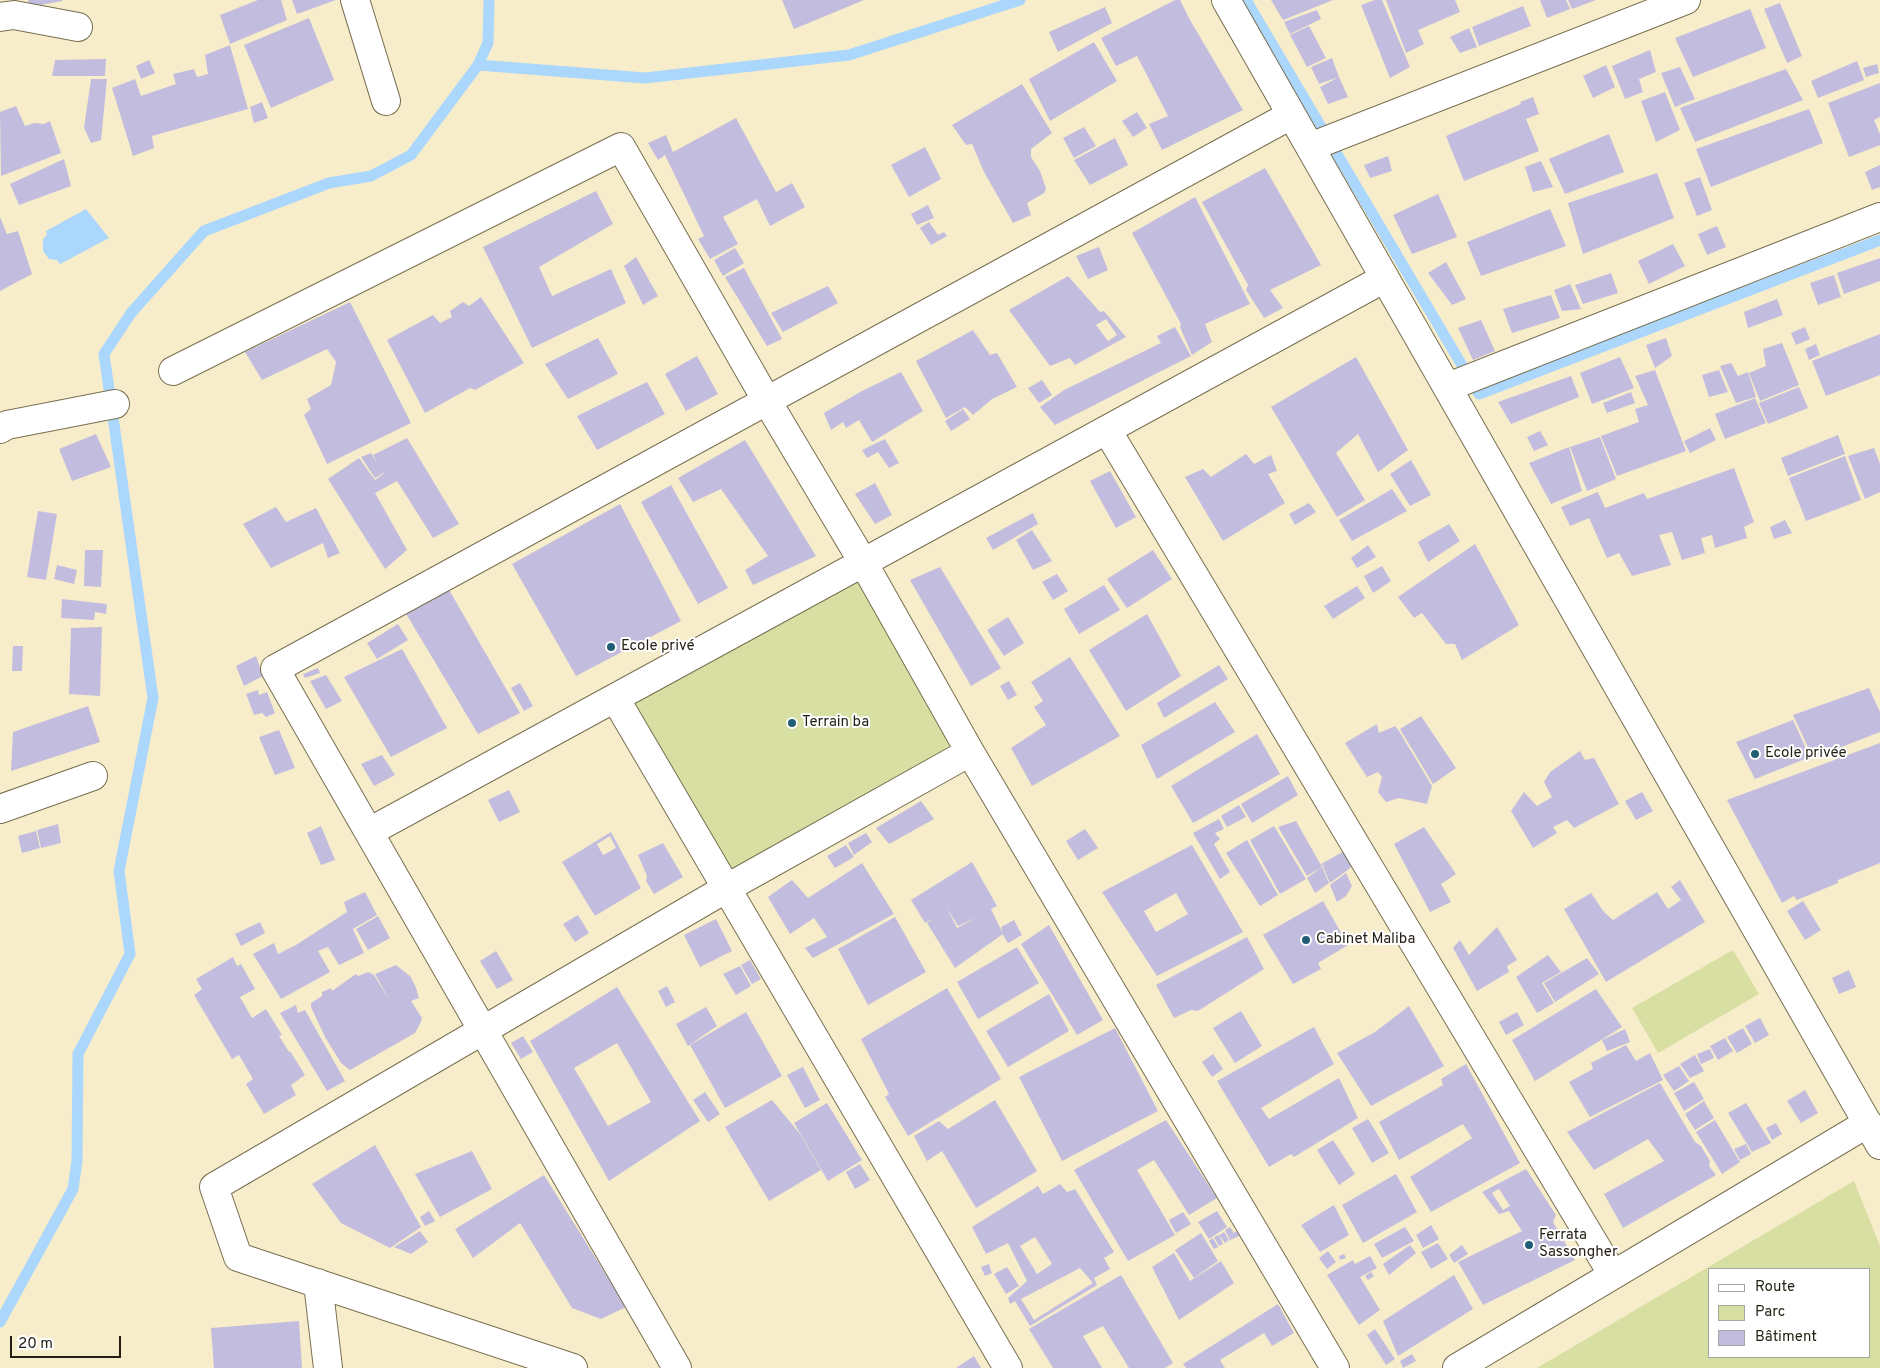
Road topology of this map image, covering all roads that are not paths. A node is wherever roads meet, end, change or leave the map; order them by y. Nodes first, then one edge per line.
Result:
1 (354, 0) edge
2 (1226, 0) edge
3 (1686, 0) edge
4 (0, 17) edge
5 (78, 27) dead end
6 (386, 101) dead end
7 (1292, 115) junction
8 (1310, 147) junction
9 (1880, 217) edge
10 (1385, 278) junction
11 (173, 372) dead end
12 (1448, 387) junction
13 (767, 401) junction
14 (115, 404) dead end
15 (0, 429) edge
16 (1106, 430) junction
17 (863, 562) junction
18 (615, 698) junction
19 (970, 752) junction
20 (93, 776) dead end
21 (0, 809) edge
22 (369, 832) junction
23 (727, 888) junction
24 (483, 1031) junction
25 (1874, 1134) edge
26 (1614, 1275) junction
27 (318, 1283) junction
28 (328, 1368) edge
29 (573, 1368) edge
30 (677, 1368) edge
31 (1008, 1368) edge
32 (1335, 1368) edge
33 (1457, 1368) edge

1 - 6 street
2 - 7 street
3 - 8 street
4 - 5 street
7 - 8 street
7 - 13 street
8 - 10 street
9 - 12 street
10 - 12 street
10 - 16 street
11 - 13 street
12 - 25 street
13 - 17 street
13 - 22 street
14 - 15 street
16 - 17 street
16 - 26 street
17 - 18 street
17 - 19 street
18 - 22 street
18 - 23 street
19 - 23 street
19 - 32 street
20 - 21 street
22 - 24 street
23 - 24 street
23 - 31 street
24 - 27 street
24 - 30 street
25 - 26 street
26 - 33 street
27 - 28 street
27 - 29 street

